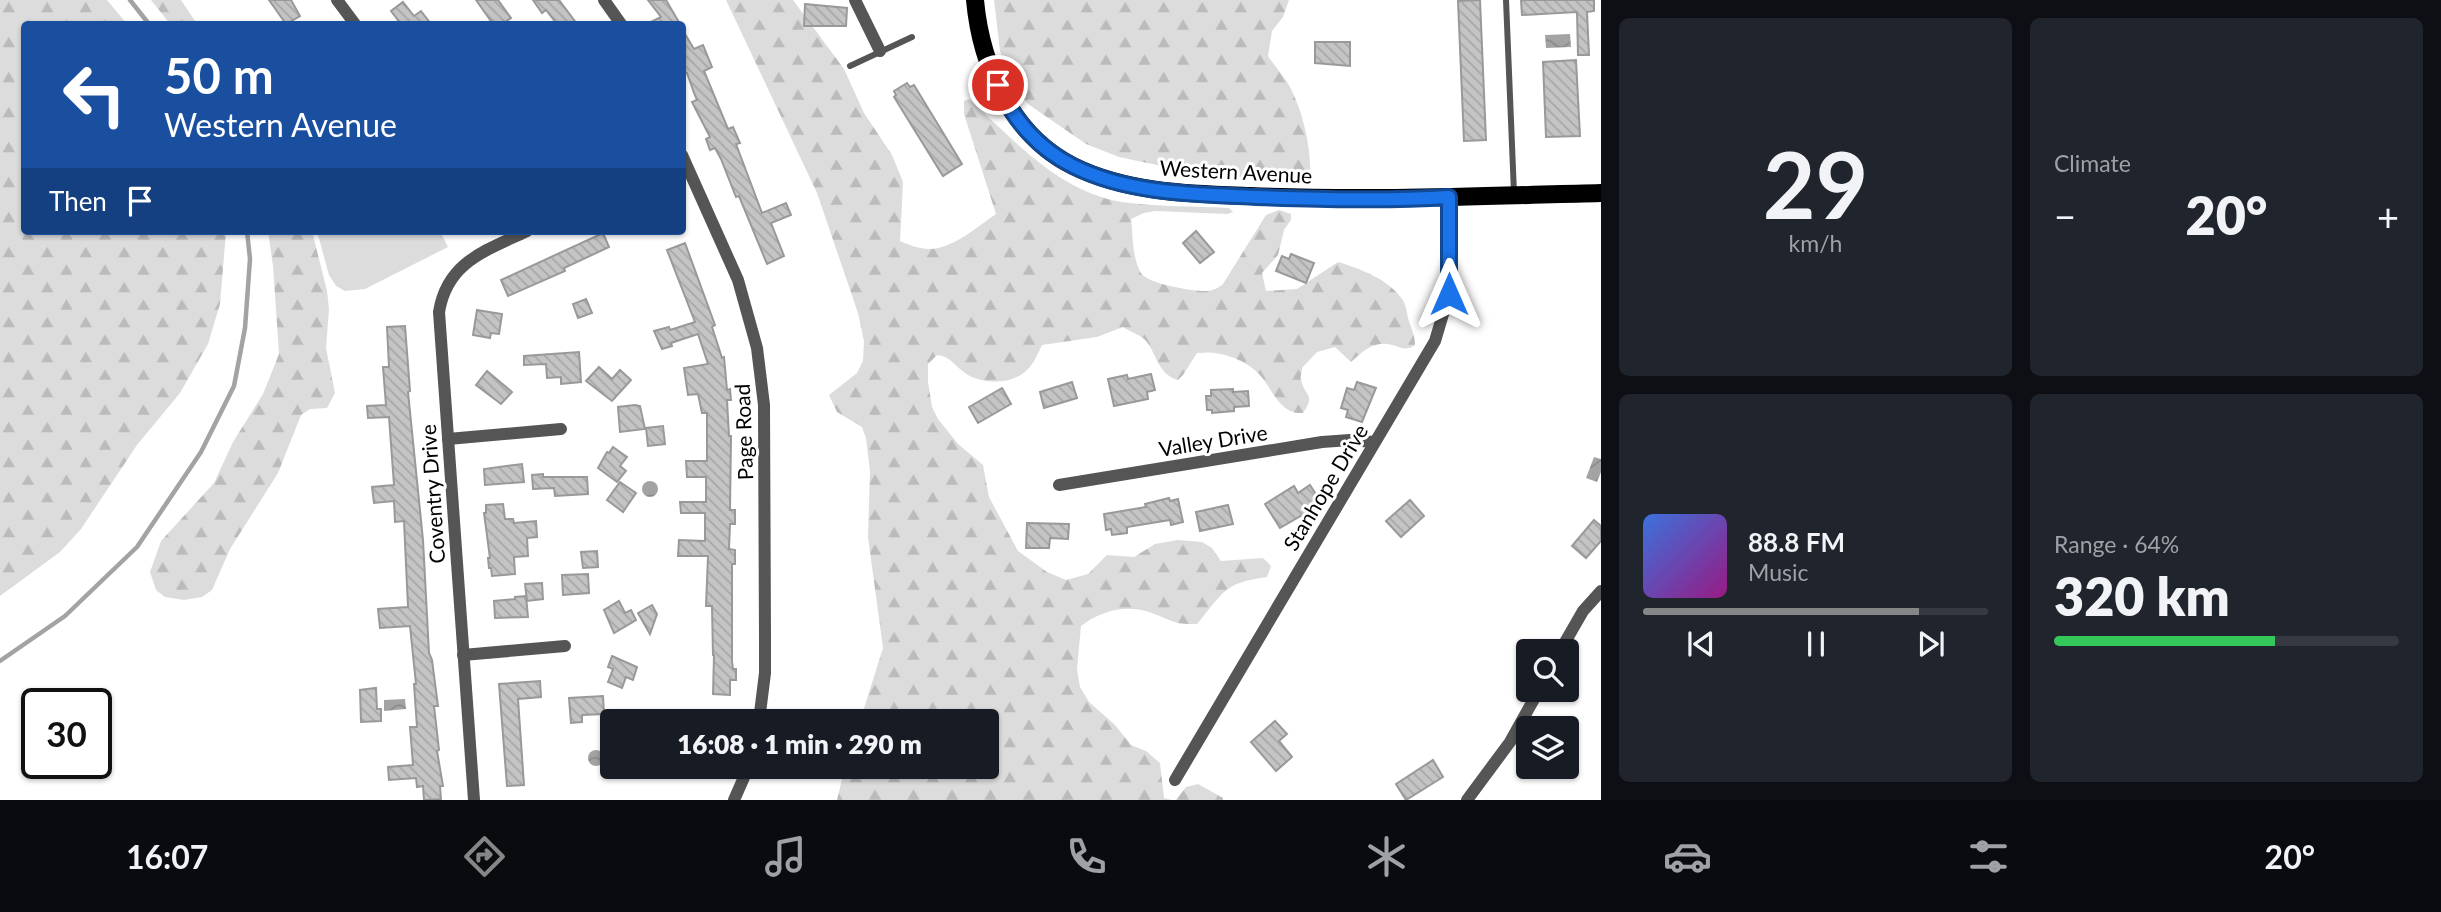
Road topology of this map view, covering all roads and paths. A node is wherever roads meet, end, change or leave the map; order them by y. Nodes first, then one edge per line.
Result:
1 (337, 0) edge
2 (604, 0) edge
3 (855, 0) edge
4 (975, 0) edge
5 (1506, 0) edge
6 (353, 21) edge
7 (619, 21) edge
8 (912, 37) dead end
9 (880, 51) junction
10 (850, 66) dead end
11 (686, 165) edge
12 (1601, 193) edge
13 (1514, 195) junction
14 (1449, 197) junction
15 (519, 235) edge
16 (561, 429) dead end
17 (448, 439) junction
18 (1374, 442) junction
19 (1059, 485) dead end
20 (1601, 591) edge
21 (1567, 639) edge
22 (565, 646) dead end
23 (463, 656) junction
24 (1532, 702) edge
25 (760, 709) edge
26 (743, 779) edge
27 (1175, 780) dead end
28 (474, 800) edge
29 (734, 800) edge
30 (1467, 800) edge

1 - 6 street
2 - 7 street
3 - 9 street
4 - 14 main road, Western Avenue
5 - 13 lane
8 - 9 lane
9 - 10 lane
11 - 25 street, Page Road
12 - 13 main road, Western Avenue
13 - 14 main road, Western Avenue
14 - 18 street, Stanhope Drive
15 - 17 street, Coventry Drive
16 - 17 street
17 - 23 street, Coventry Drive
18 - 19 street, Valley Drive
18 - 27 street, Stanhope Drive
20 - 21 street
22 - 23 street
23 - 28 street, Coventry Drive
24 - 30 street
26 - 29 street

